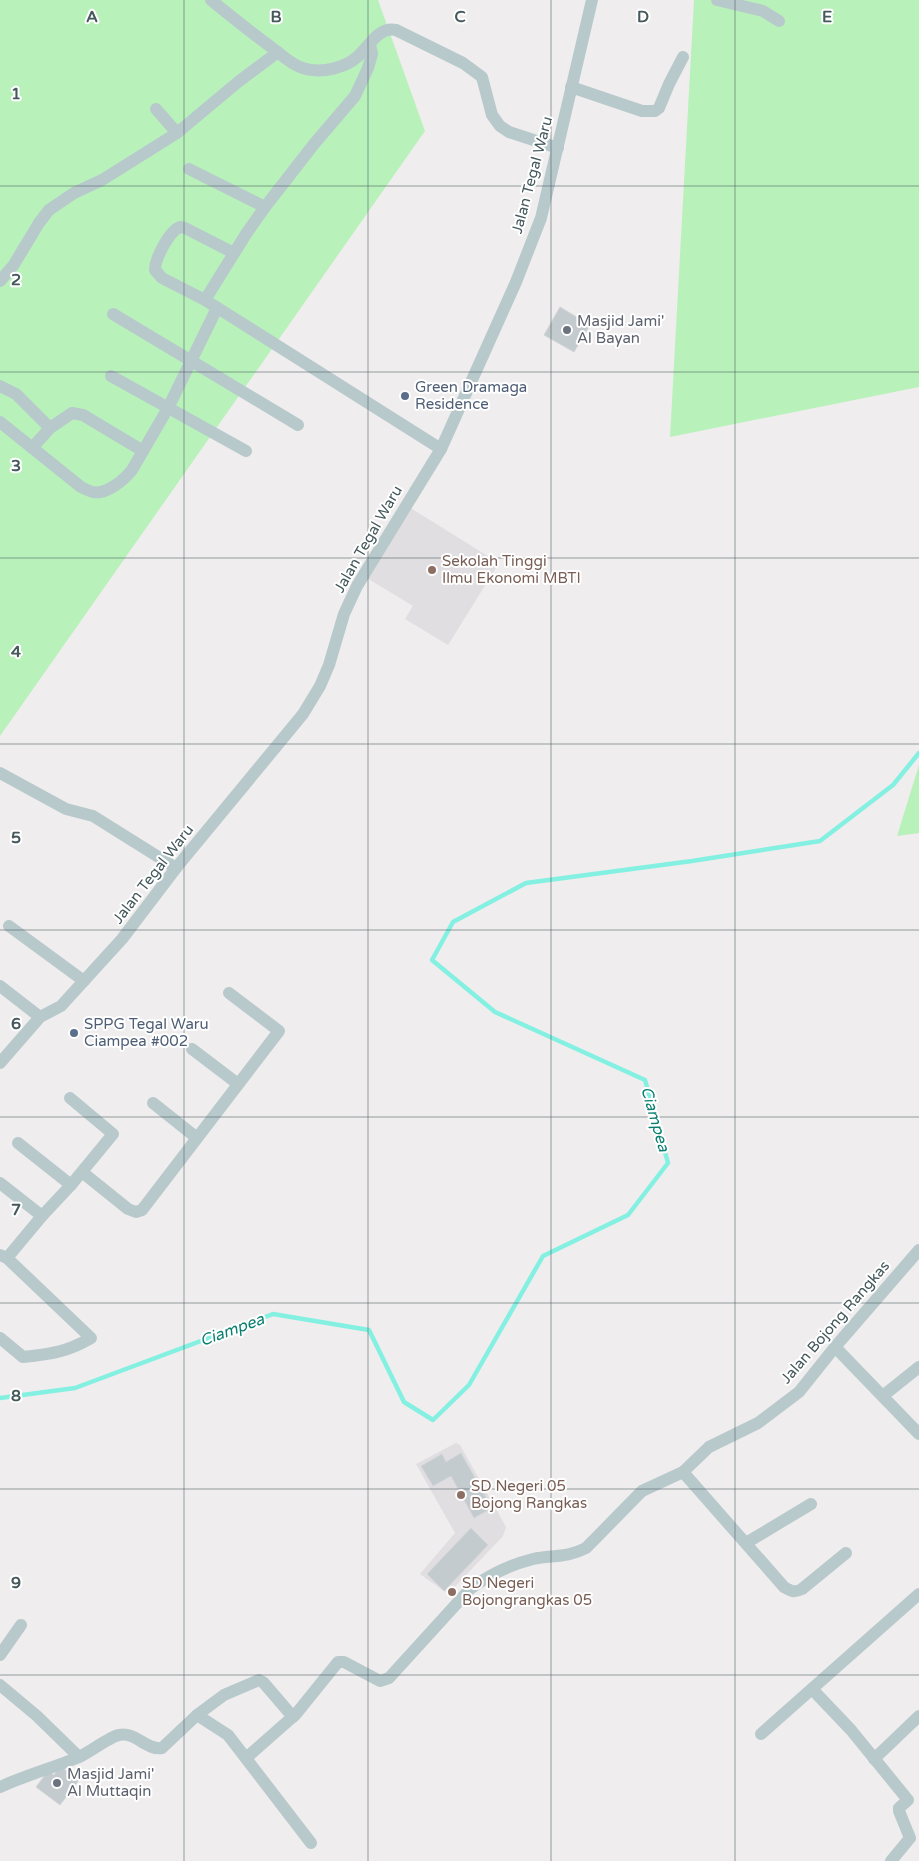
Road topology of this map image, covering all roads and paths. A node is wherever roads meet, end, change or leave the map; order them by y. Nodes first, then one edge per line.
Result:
1 (211, 0) edge
2 (592, 0) edge
3 (717, 0) edge
4 (779, 22) dead end
5 (370, 44) junction
6 (278, 52) junction
7 (683, 57) dead end
8 (572, 87) junction
9 (156, 109) dead end
10 (177, 133) junction
11 (558, 148) junction
12 (189, 168) dead end
13 (265, 207) junction
14 (234, 253) junction
15 (0, 281) edge
16 (205, 300) junction
17 (217, 308) junction
18 (113, 314) dead end
19 (191, 359) junction
20 (111, 376) dead end
21 (0, 386) edge
22 (168, 408) junction
23 (0, 422) edge
24 (298, 425) dead end
25 (50, 428) junction
26 (32, 448) junction
27 (441, 449) junction
28 (143, 451) junction
29 (246, 451) dead end
30 (0, 773) edge
31 (176, 868) junction
32 (10, 926) dead end
33 (84, 981) junction
34 (0, 986) edge
35 (229, 994) dead end
36 (40, 1017) junction
37 (192, 1049) dead end
38 (0, 1063) edge
39 (238, 1084) junction
40 (70, 1098) dead end
41 (154, 1103) dead end
42 (197, 1138) junction
43 (18, 1143) dead end
44 (82, 1172) junction
45 (0, 1183) edge
46 (71, 1186) junction
47 (42, 1216) junction
48 (919, 1250) edge
49 (3, 1257) edge
50 (0, 1338) edge
51 (836, 1346) junction
52 (919, 1367) edge
53 (884, 1395) junction
54 (919, 1434) edge
55 (682, 1472) junction
56 (811, 1504) dead end
57 (746, 1543) junction
58 (846, 1553) dead end
59 (919, 1594) edge
60 (21, 1625) dead end
61 (0, 1655) edge
62 (0, 1685) edge
63 (812, 1689) junction
64 (197, 1715) junction
65 (919, 1716) edge
66 (293, 1717) junction
67 (761, 1734) dead end
68 (79, 1757) junction
69 (246, 1758) junction
70 (874, 1759) junction
71 (0, 1787) edge
72 (311, 1843) dead end
73 (891, 1861) edge

1 - 6 street
2 - 8 street, Jalan Tegal Waru
3 - 4 street
5 - 6 street
5 - 11 street
5 - 13 street
6 - 10 street
7 - 8 street
8 - 11 street, Jalan Tegal Waru
9 - 10 street
10 - 15 street
11 - 27 street, Jalan Tegal Waru
12 - 13 street
13 - 14 street
14 - 16 street
14 - 16 street
16 - 17 street
17 - 19 street
17 - 27 street
18 - 19 street
19 - 22 street
19 - 24 street
20 - 22 street
21 - 25 street
22 - 28 street
22 - 29 street
23 - 26 street
25 - 26 street
25 - 28 street
26 - 28 street
27 - 31 street, Jalan Tegal Waru
30 - 31 street
31 - 33 street, Jalan Tegal Waru
32 - 33 street
33 - 36 street, Jalan Tegal Waru
34 - 36 street
35 - 39 street
36 - 38 street, Jalan Tegal Waru
37 - 39 street
39 - 42 street
40 - 44 street
41 - 42 street
42 - 44 street
43 - 46 street
44 - 46 street
45 - 47 street
46 - 47 street
47 - 49 street
48 - 51 street, Jalan Bojong Rangkas
49 - 50 street
51 - 53 street
51 - 55 street, Jalan Bojong Rangkas
52 - 53 street
53 - 54 street
55 - 57 street
55 - 66 street, Jalan Bojong Rangkas
56 - 57 street
57 - 58 street
59 - 63 street
60 - 61 street
62 - 68 street
63 - 67 street
63 - 70 street
64 - 66 street
64 - 68 street
64 - 69 street
65 - 70 street
66 - 69 street, Jalan Bojong Rangkas
68 - 71 street
69 - 72 street
70 - 73 street

